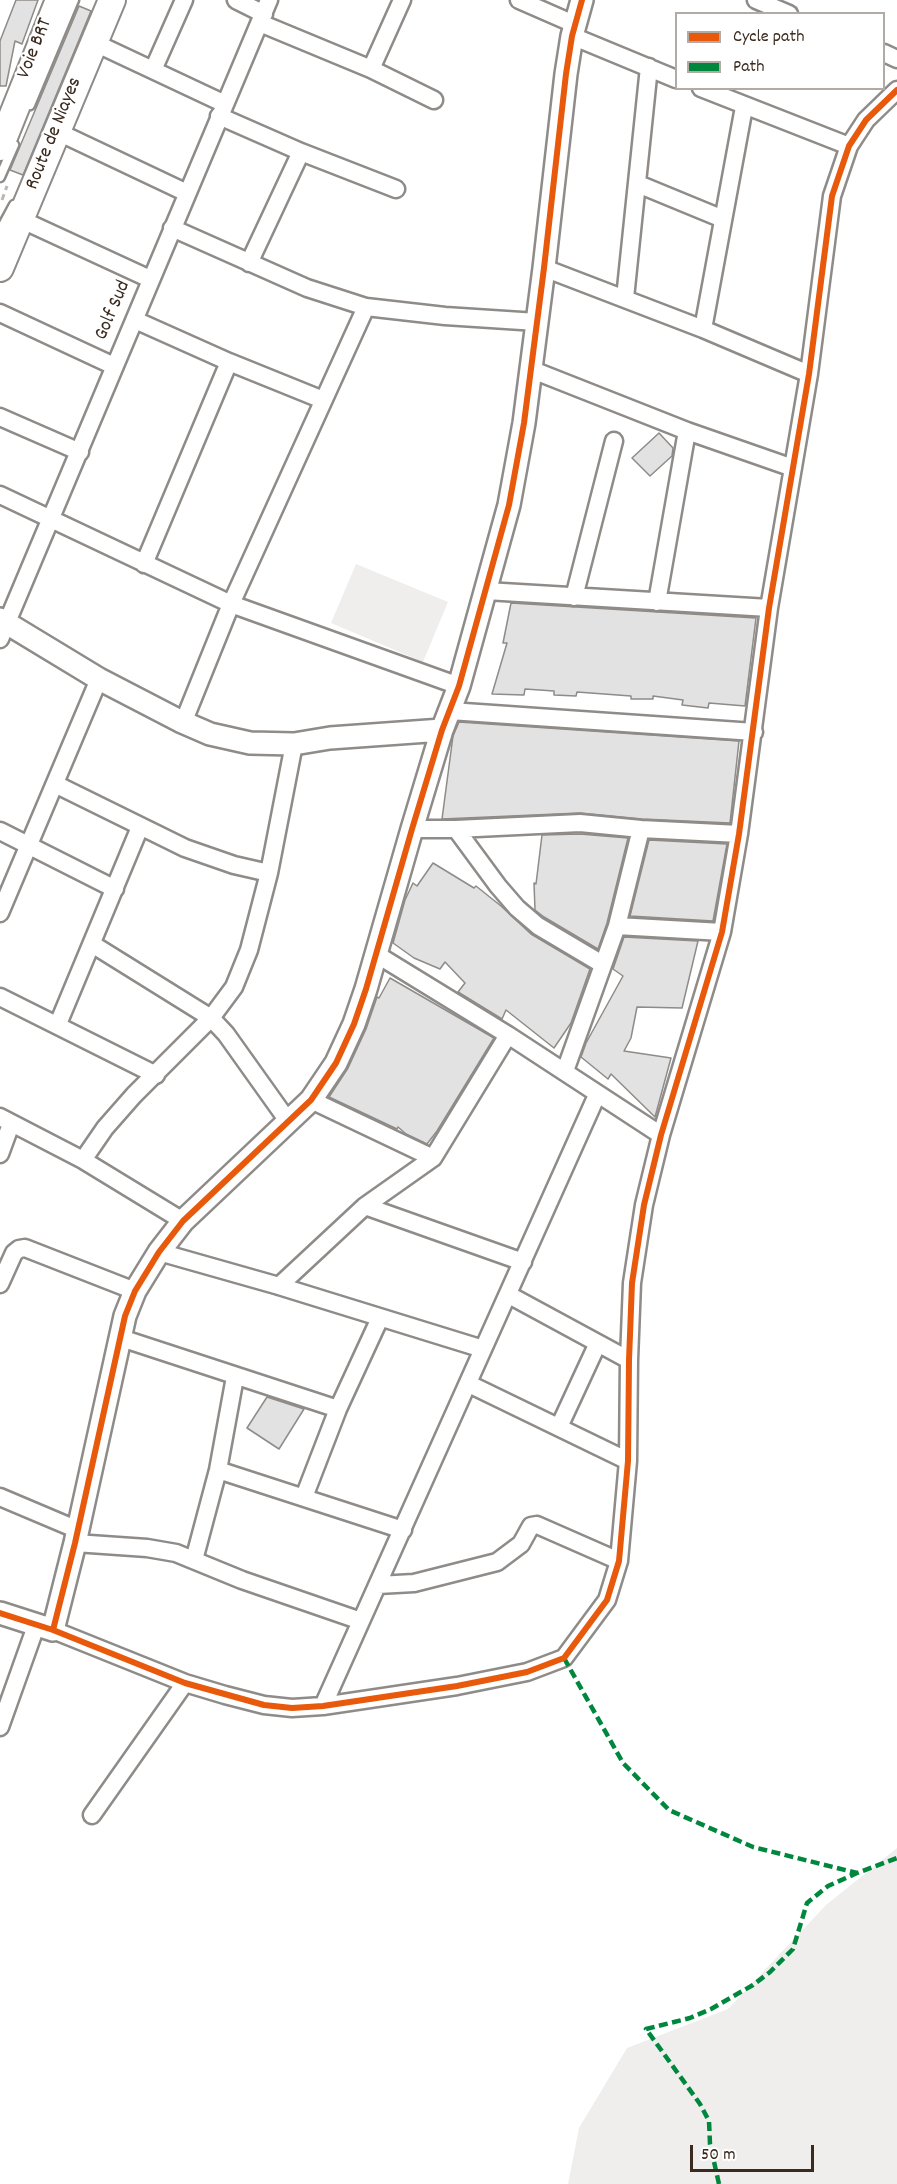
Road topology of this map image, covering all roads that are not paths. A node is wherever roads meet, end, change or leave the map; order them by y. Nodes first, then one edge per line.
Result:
1 (59, 0) edge
2 (74, 0) edge
3 (102, 0) edge
4 (112, 0) edge
5 (183, 0) edge
6 (236, 0) edge
7 (402, 0) edge
8 (519, 0) edge
9 (582, 0) edge
10 (756, 0) edge
11 (774, 3) edge
12 (264, 12) edge
13 (786, 12) edge
14 (573, 30) junction
15 (93, 42) junction
16 (650, 67) junction
17 (371, 69) junction
18 (153, 70) junction
19 (675, 79) edge
20 (705, 90) edge
21 (897, 90) edge
22 (434, 100) dead end
23 (744, 107) junction
24 (222, 110) junction
25 (27, 113) dead end
26 (56, 131) junction
27 (9, 140) edge
28 (849, 146) junction
29 (301, 152) junction
30 (0, 177) edge
31 (638, 183) junction
32 (23, 187) dead end
33 (396, 189) dead end
34 (187, 193) junction
35 (12, 216) edge
36 (723, 219) junction
37 (172, 228) junction
38 (249, 263) junction
39 (0, 268) edge
40 (544, 268) junction
41 (150, 279) junction
42 (625, 298) junction
43 (366, 306) junction
44 (0, 313) edge
45 (135, 320) junction
46 (537, 322) junction
47 (703, 329) junction
48 (229, 362) junction
49 (114, 366) junction
50 (530, 369) junction
51 (809, 374) junction
52 (323, 400) junction
53 (0, 417) edge
54 (687, 431) junction
55 (614, 441) dead end
56 (80, 452) junction
57 (793, 468) junction
58 (0, 495) edge
59 (51, 518) junction
60 (144, 564) junction
61 (486, 591) junction
62 (574, 597) junction
63 (657, 602) junction
64 (231, 604) junction
65 (769, 608) junction
66 (2, 627) edge
67 (99, 679) junction
68 (459, 686) junction
69 (446, 720) junction
70 (183, 723) junction
71 (754, 732) junction
72 (294, 744) junction
73 (55, 784) junction
74 (140, 827) junction
75 (411, 829) junction
76 (456, 829) junction
77 (641, 829) junction
78 (0, 831) edge
79 (739, 834) junction
80 (28, 845) junction
81 (269, 873) junction
82 (115, 889) junction
83 (0, 913) edge
84 (617, 926) junction
85 (722, 932) junction
86 (92, 944) junction
87 (376, 954) junction
88 (602, 964) junction
89 (0, 997) edge
90 (211, 1018) junction
91 (57, 1024) junction
92 (508, 1035) junction
93 (565, 1071) junction
94 (156, 1075) junction
95 (597, 1095) junction
96 (311, 1100) junction
97 (6, 1120) edge
98 (288, 1121) junction
99 (661, 1135) junction
100 (0, 1154) edge
101 (434, 1158) junction
102 (83, 1160) junction
103 (365, 1206) junction
104 (183, 1221) junction
105 (159, 1252) junction
106 (523, 1262) junction
107 (0, 1284) edge
108 (279, 1286) junction
109 (135, 1291) junction
110 (509, 1295) junction
111 (380, 1318) junction
112 (121, 1338) junction
113 (597, 1345) junction
114 (483, 1349) junction
115 (629, 1360) junction
116 (235, 1377) junction
117 (469, 1384) junction
118 (338, 1409) junction
119 (559, 1427) junction
120 (628, 1461) junction
121 (218, 1470) junction
122 (0, 1497) edge
123 (304, 1497) junction
124 (403, 1530) junction
125 (76, 1536) junction
126 (194, 1560) junction
127 (619, 1561) junction
128 (378, 1585) junction
129 (0, 1613) edge
130 (361, 1621) junction
131 (45, 1628) junction
132 (185, 1683) junction
133 (324, 1706) junction
134 (0, 1727) edge
135 (92, 1815) dead end

1 - 27 main road
2 - 25 lane, Voie BRT
3 - 32 lane
4 - 15 main road, Route de Niayes
5 - 18 street
6 - 12 street
7 - 17 street
8 - 14 street
9 - 14 street
10 - 11 street
11 - 13 street
12 - 17 street
12 - 24 street, Golf Sud
14 - 16 street
14 - 40 street
15 - 18 street
15 - 26 main road, Route de Niayes
16 - 19 street
16 - 31 street
17 - 22 street
18 - 24 street
20 - 23 street
21 - 28 street
23 - 28 street
23 - 36 street
24 - 29 street
24 - 34 street, Golf Sud
26 - 34 street
26 - 35 main road, Route de Niayes
27 - 30 lane
28 - 51 street
29 - 33 street
29 - 38 street
31 - 36 street
31 - 42 street
34 - 37 street, Golf Sud
35 - 39 main road, Route de Niayes
35 - 41 street
36 - 47 street
37 - 38 street
37 - 41 street, Golf Sud
38 - 43 street
40 - 42 street
40 - 46 street
41 - 45 street, Golf Sud
42 - 47 street
43 - 46 street
43 - 52 street
44 - 49 street
45 - 48 street
45 - 49 street, Golf Sud
46 - 50 street
47 - 51 street
48 - 52 street
48 - 60 street
49 - 56 street, Golf Sud
50 - 54 street
50 - 61 street
51 - 57 street
52 - 64 street
53 - 56 street
54 - 57 street
54 - 63 street
55 - 62 street
56 - 59 street, Golf Sud
57 - 65 street
58 - 59 street
59 - 60 street
59 - 66 street, Golf Sud
60 - 64 street
61 - 62 street
61 - 68 street
62 - 63 street
63 - 65 street
64 - 68 street
64 - 70 street
65 - 71 street
66 - 67 street
67 - 70 street
67 - 73 street
68 - 69 street
69 - 71 street
69 - 72 street
69 - 75 street
70 - 72 street
71 - 79 street
72 - 81 street
73 - 74 street
73 - 80 street
74 - 81 street
74 - 82 street
75 - 76 street
75 - 87 street
76 - 77 street
76 - 88 street
77 - 79 street
77 - 84 street
78 - 80 street
79 - 85 street
80 - 82 street
80 - 83 street
81 - 90 street
82 - 86 street
84 - 85 street
84 - 88 street
85 - 99 street
86 - 90 street
86 - 91 street
87 - 92 street
87 - 96 street
88 - 93 street
89 - 91 street
90 - 94 street
90 - 98 street
91 - 94 street
92 - 93 street
92 - 101 street
93 - 95 street
94 - 102 street
95 - 99 street
95 - 106 street
96 - 98 street
96 - 101 street
97 - 100 street
97 - 102 street
98 - 104 street
99 - 115 street
101 - 103 street
102 - 104 street
103 - 106 street
103 - 108 street
104 - 105 street
105 - 108 street
105 - 109 street
106 - 110 street
107 - 109 street
108 - 111 street
109 - 112 street
110 - 113 street
110 - 114 street
111 - 114 street
111 - 118 street
112 - 116 street
112 - 125 street
113 - 115 street
113 - 119 street
114 - 117 street
115 - 120 street
116 - 118 street
116 - 121 street
117 - 119 street
117 - 124 street
118 - 123 street
119 - 120 street
120 - 127 street
121 - 123 street
121 - 126 street
122 - 125 street
123 - 124 street
124 - 128 street
125 - 126 street
125 - 131 street
126 - 130 street
127 - 128 street
127 - 133 street
128 - 130 street
129 - 131 street
130 - 133 street
131 - 132 street
131 - 134 street
132 - 133 street
132 - 135 street

